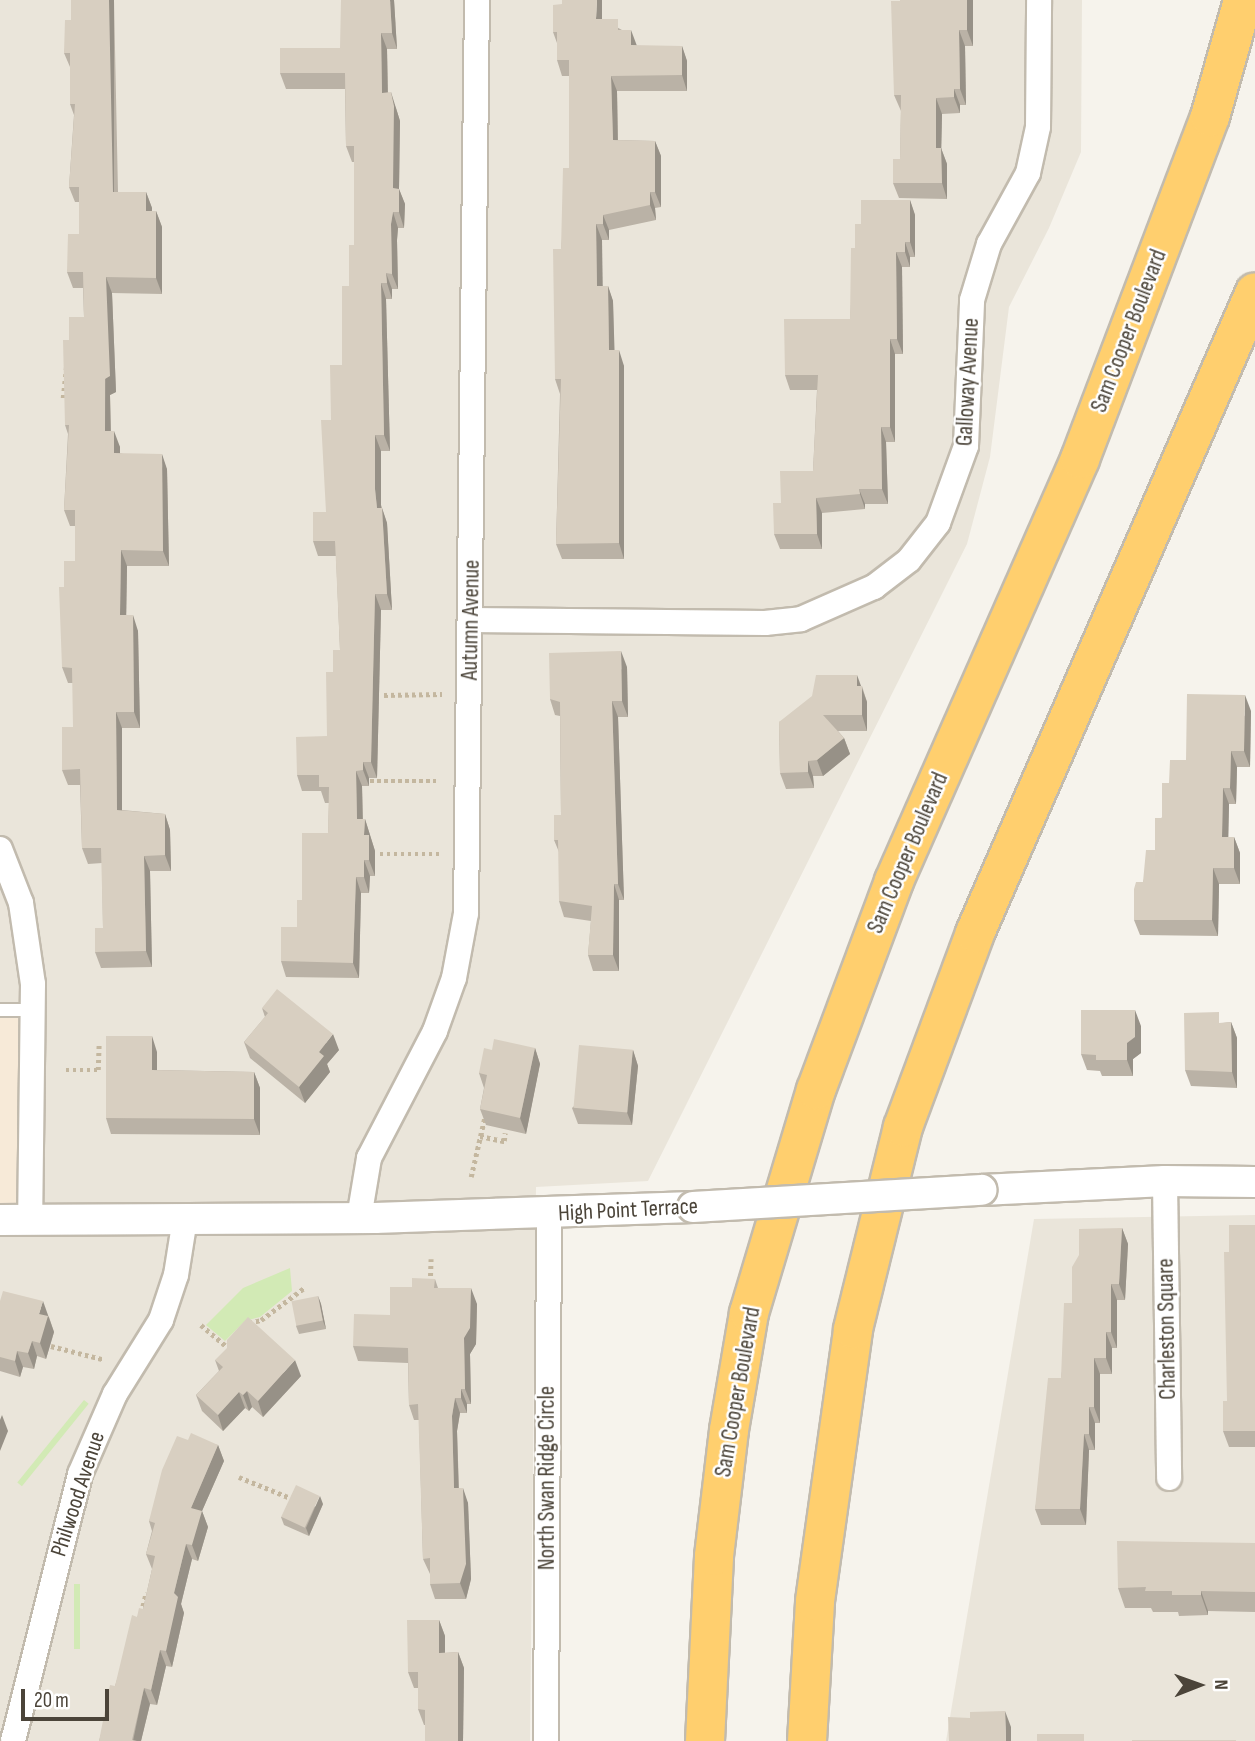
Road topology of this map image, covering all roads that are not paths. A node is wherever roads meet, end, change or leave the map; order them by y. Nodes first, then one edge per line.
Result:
1 (477, 0) edge
2 (1039, 0) edge
3 (1228, 0) edge
4 (1243, 0) edge
5 (1210, 117) junction
6 (1255, 292) edge
7 (471, 620) junction
8 (0, 849) edge
9 (0, 1010) edge
10 (34, 1010) junction
11 (1166, 1181) junction
12 (1255, 1182) edge
13 (550, 1215) junction
14 (359, 1218) junction
15 (185, 1219) junction
16 (0, 1220) edge
17 (30, 1220) junction
18 (1169, 1478) dead end
19 (13, 1741) edge
20 (546, 1741) edge
21 (705, 1741) edge
22 (807, 1741) edge

1 - 7 street, Autumn Avenue
2 - 7 street, Galloway Avenue
3 - 5 highway
4 - 5 highway, Sam Cooper Boulevard
5 - 21 highway, Sam Cooper Boulevard
6 - 22 highway
7 - 14 street, Autumn Avenue
8 - 10 street
9 - 10 lane
10 - 17 street
11 - 12 street, High Point Terrace
11 - 13 street, High Point Terrace, bridge
11 - 18 street, Charleston Square
13 - 14 street, High Point Terrace
13 - 20 street, North Swan Ridge Circle
14 - 15 street, High Point Terrace
15 - 17 street, High Point Terrace
15 - 19 street, Philwood Avenue
16 - 17 street, High Point Terrace

